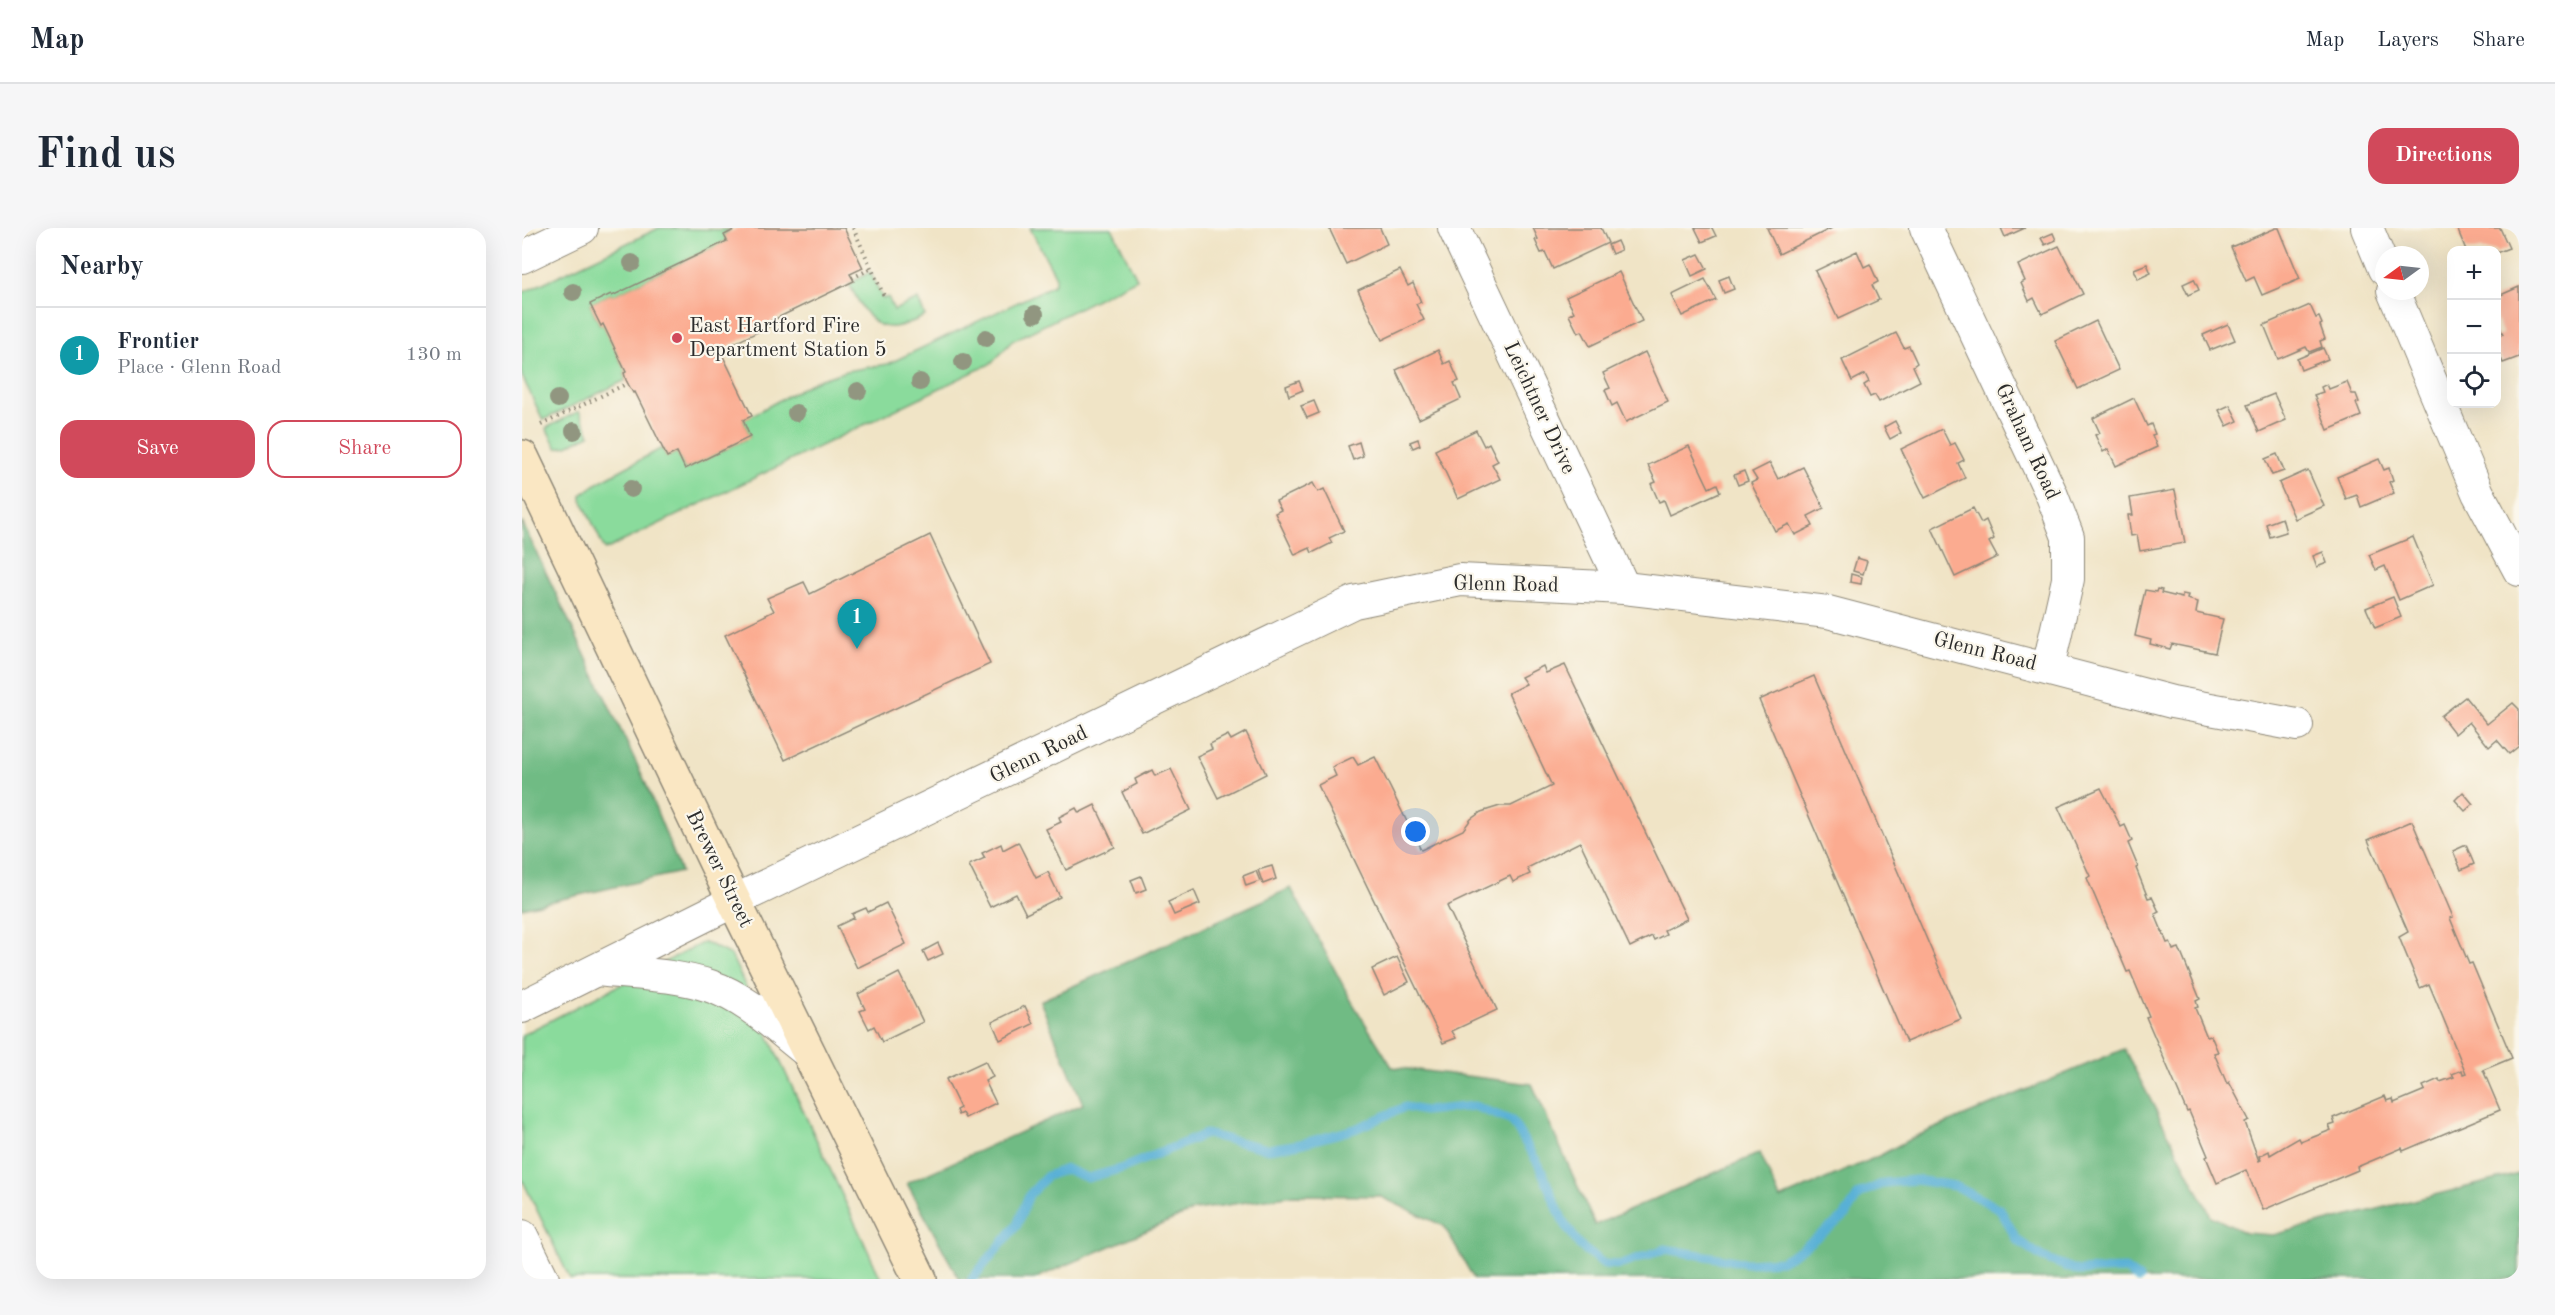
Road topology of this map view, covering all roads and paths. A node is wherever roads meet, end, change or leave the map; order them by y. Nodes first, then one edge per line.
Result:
1 (582, 228) edge
2 (853, 228) edge
3 (1454, 228) edge
4 (1926, 228) edge
5 (2367, 228) edge
6 (2375, 247) edge
7 (522, 257) edge
8 (872, 268) junction
9 (852, 278) dead end
10 (884, 296) dead end
11 (2397, 300) edge
12 (628, 382) dead end
13 (541, 425) dead end
14 (522, 457) edge
15 (2519, 570) edge
16 (1624, 588) junction
17 (2048, 668) junction
18 (2297, 725) dead end
19 (734, 901) junction
20 (597, 970) junction
21 (522, 1007) edge
22 (809, 1053) junction
23 (522, 1236) edge
24 (543, 1279) edge
25 (920, 1279) edge

1 - 7 street
2 - 8 path
3 - 16 street, Leichtner Drive
4 - 17 street, Graham Road
5 - 6 street
8 - 9 path
8 - 10 path
11 - 15 street
12 - 13 path
14 - 19 main road, Brewer Street
16 - 17 street, Glenn Road
16 - 19 street, Glenn Road
17 - 18 street, Glenn Road
19 - 20 street, Glenn Road
19 - 22 main road, Brewer Street
20 - 21 street, Glenn Road
20 - 22 street
22 - 25 main road, Brewer Street
23 - 24 street

